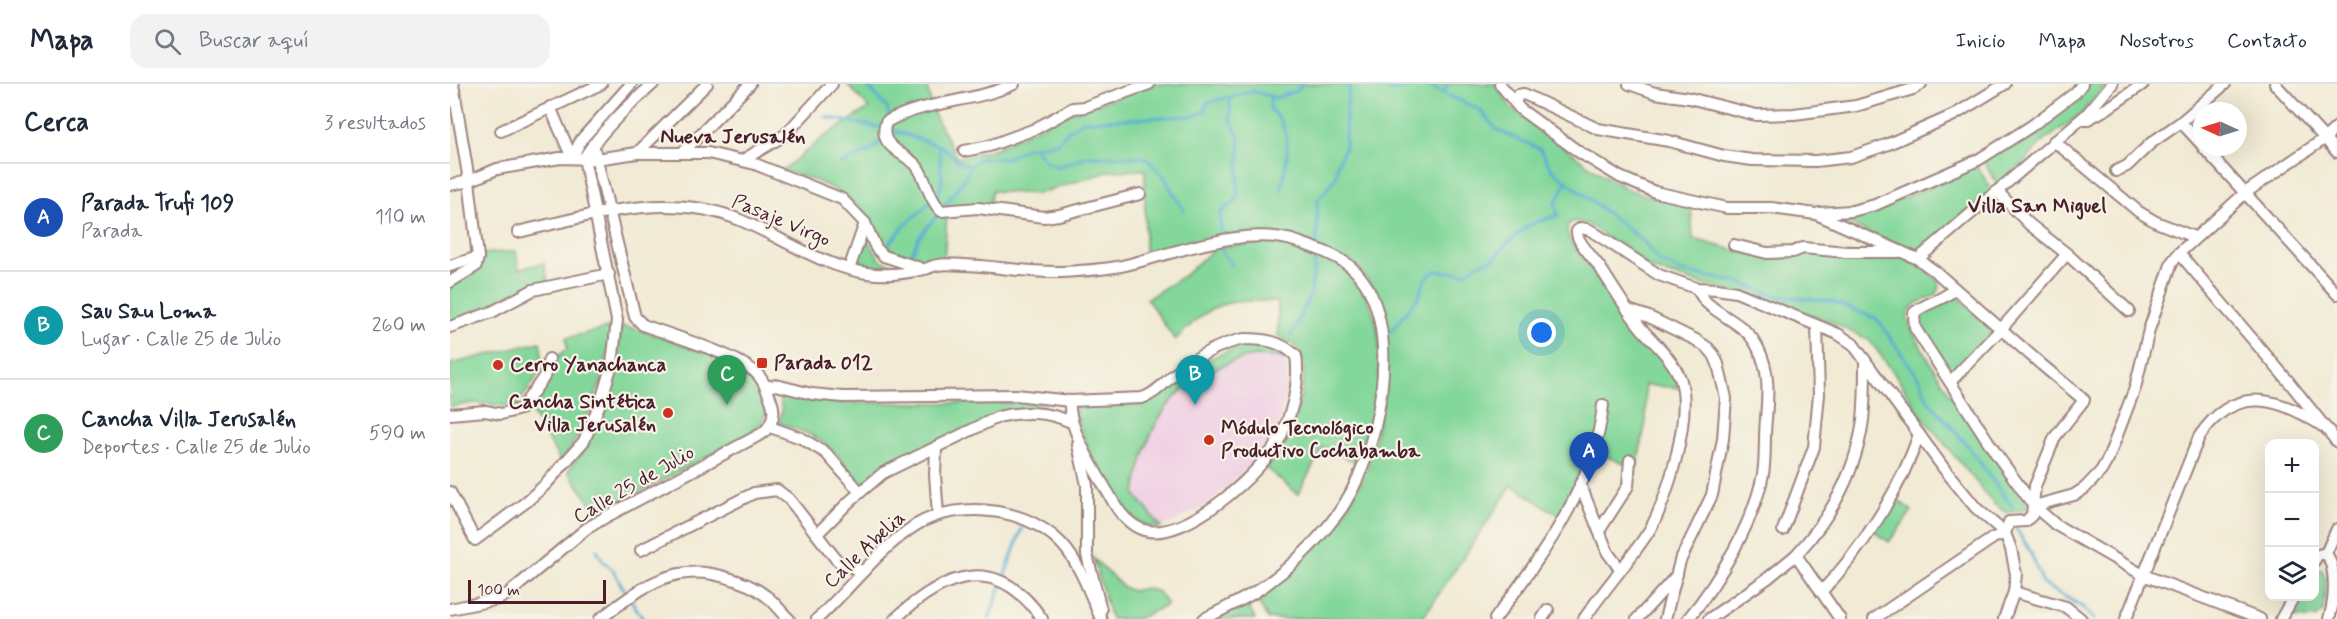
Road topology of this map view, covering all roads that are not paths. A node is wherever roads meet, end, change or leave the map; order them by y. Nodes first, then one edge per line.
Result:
1 (453, 84) edge
2 (601, 84) edge
3 (631, 84) edge
4 (653, 84) edge
5 (707, 84) edge
6 (750, 84) edge
7 (832, 84) edge
8 (1014, 84) edge
9 (1149, 84) edge
10 (1500, 84) edge
11 (1629, 84) edge
12 (1921, 84) edge
13 (2005, 84) edge
14 (2082, 84) edge
15 (2112, 84) edge
16 (2143, 84) edge
17 (2225, 84) edge
18 (2275, 84) edge
19 (1515, 103) junction
20 (550, 107) junction
21 (2181, 122) junction
22 (2337, 127) edge
23 (2067, 130) junction
24 (501, 131) dead end
25 (2193, 135) edge
26 (2324, 139) junction
27 (2054, 141) junction
28 (593, 144) junction
29 (964, 151) dead end
30 (683, 152) junction
31 (2337, 152) edge
32 (637, 153) junction
33 (2212, 156) edge
34 (572, 158) junction
35 (584, 158) junction
36 (596, 159) junction
37 (743, 160) junction
38 (2116, 171) dead end
39 (469, 181) junction
40 (450, 185) edge
41 (1997, 191) junction
42 (2245, 193) junction
43 (1140, 194) dead end
44 (609, 213) junction
45 (597, 214) junction
46 (1816, 214) junction
47 (865, 223) junction
48 (518, 232) dead end
49 (2194, 237) junction
50 (1734, 244) dead end
51 (1902, 252) junction
52 (2179, 253) junction
53 (2067, 254) junction
54 (478, 257) junction
55 (1918, 259) junction
56 (450, 266) edge
57 (849, 269) junction
58 (923, 269) junction
59 (609, 274) junction
60 (450, 282) edge
61 (1696, 288) junction
62 (1955, 290) junction
63 (2337, 294) edge
64 (1628, 310) junction
65 (2129, 311) dead end
66 (1817, 326) junction
67 (450, 327) edge
68 (2002, 328) junction
69 (549, 359) dead end
70 (1865, 360) junction
71 (1950, 382) junction
72 (2289, 382) junction
73 (766, 387) junction
74 (1070, 400) junction
75 (2278, 404) junction
76 (1603, 405) dead end
77 (450, 414) edge
78 (1073, 426) junction
79 (770, 427) junction
80 (2330, 431) junction
81 (1919, 434) junction
82 (2337, 442) edge
83 (939, 447) junction
84 (1630, 460) dead end
85 (1580, 484) junction
86 (450, 492) edge
87 (860, 492) junction
88 (2034, 506) junction
89 (938, 515) junction
90 (2337, 529) edge
91 (1783, 530) dead end
92 (1599, 531) junction
93 (2005, 533) junction
94 (817, 534) junction
95 (641, 550) dead end
96 (2326, 553) junction
97 (1796, 555) junction
98 (2319, 555) edge
99 (1620, 569) junction
100 (864, 571) junction
101 (1677, 574) junction
102 (2143, 575) junction
103 (1821, 592) junction
104 (2014, 592) junction
105 (2292, 601) edge
106 (450, 609) edge
107 (600, 619) edge
108 (789, 619) edge
109 (817, 619) edge
110 (895, 619) edge
111 (1042, 619) edge
112 (1102, 619) edge
113 (1204, 619) edge
114 (1495, 619) edge
115 (1584, 619) edge
116 (1637, 619) edge
117 (1665, 619) edge
118 (1688, 619) edge
119 (1709, 619) edge
120 (1840, 619) edge
121 (1874, 619) edge
122 (2004, 619) edge
123 (2081, 619) edge
124 (2126, 619) edge
125 (2260, 619) edge
126 (2281, 619) edge
127 (2330, 619) edge

1 - 39 street
2 - 20 street
3 - 34 street
4 - 28 street
5 - 32 street
6 - 30 street
7 - 37 street
8 - 43 street
9 - 29 street
10 - 19 street
11 - 12 street
13 - 19 street
14 - 46 street
15 - 23 street
16 - 23 street
17 - 21 street
18 - 26 street
19 - 46 street
20 - 24 street
20 - 34 street
21 - 25 street
21 - 38 street
22 - 26 street
23 - 27 street
26 - 31 street
26 - 42 street
27 - 41 street
27 - 49 street
28 - 35 street
28 - 36 street
30 - 32 street
30 - 37 street
32 - 36 street
33 - 42 street
34 - 35 street
34 - 39 street
35 - 36 street
35 - 45 street
36 - 44 street
37 - 47 street
39 - 40 street
39 - 54 street
41 - 53 street
41 - 55 street
42 - 49 street
42 - 63 street
44 - 45 street, Pasaje Virgo
44 - 57 street, Pasaje Virgo
44 - 73 street
45 - 48 street, Pasaje Virgo
45 - 59 street
46 - 51 street
47 - 57 street
47 - 58 street
49 - 52 street
50 - 51 street
51 - 55 street
52 - 72 street
52 - 88 street
53 - 65 street
53 - 68 street
54 - 56 street
54 - 60 street
55 - 62 street
57 - 58 street, Pasaje Virgo
58 - 113 street, Pasaje Virgo
59 - 67 street
59 - 86 street
61 - 64 street
61 - 66 street
61 - 118 street
62 - 68 street
62 - 71 street
64 - 99 street
64 - 101 street
66 - 70 street
66 - 91 street
68 - 71 street
68 - 88 street
69 - 77 street
70 - 81 street
70 - 97 street
71 - 88 street
72 - 75 street
72 - 80 street
73 - 74 street
73 - 79 street
74 - 78 street
74 - 78 street
75 - 80 street
75 - 102 street
76 - 85 street
78 - 83 street
78 - 112 street
79 - 87 street
79 - 106 street, Calle 25 de Julio
80 - 82 street
81 - 93 street
81 - 103 street
83 - 87 street
83 - 89 street
84 - 92 street
85 - 92 street
85 - 114 street
87 - 94 street
88 - 93 street
88 - 102 street
89 - 100 street, Calle Abelia
89 - 112 street, Calle Abelia
90 - 96 street
92 - 99 street
93 - 104 street
93 - 121 street
94 - 95 street
94 - 100 street
96 - 98 street
96 - 127 street
97 - 103 street
97 - 119 street
99 - 115 street
100 - 109 street, Calle Abelia
101 - 116 street
101 - 117 street
102 - 124 street
102 - 125 street
103 - 120 street
104 - 122 street
104 - 123 street
105 - 126 street
107 - 108 street
110 - 111 street

